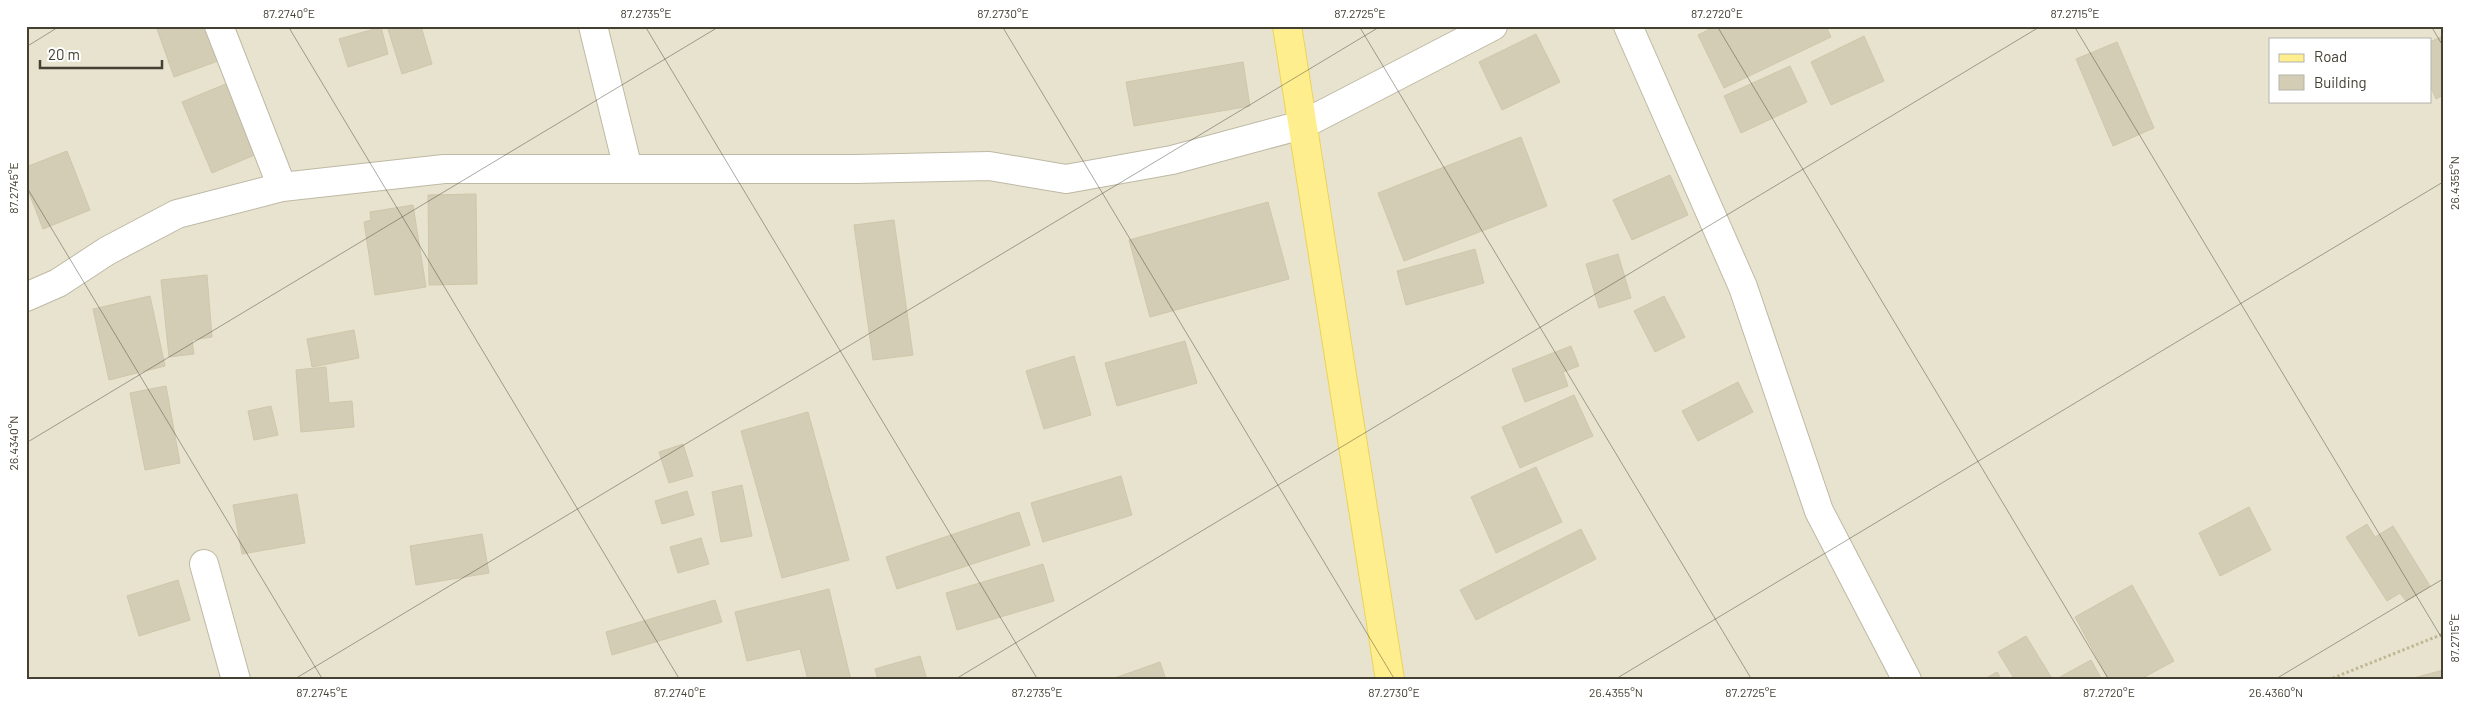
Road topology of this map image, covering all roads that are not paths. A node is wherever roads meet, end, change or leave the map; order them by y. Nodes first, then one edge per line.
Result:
1 (219, 26) edge
2 (593, 26) edge
3 (1287, 26) edge
4 (1493, 26) edge
5 (1628, 26) edge
6 (1302, 125) junction
7 (628, 169) junction
8 (282, 187) junction
9 (26, 298) edge
10 (204, 564) dead end
11 (236, 680) edge
12 (1390, 680) edge
13 (1907, 680) edge

1 - 8 street
2 - 7 street
3 - 6 main road
4 - 6 street
5 - 13 street
6 - 7 street
6 - 12 main road
7 - 8 street
8 - 9 street
10 - 11 street

